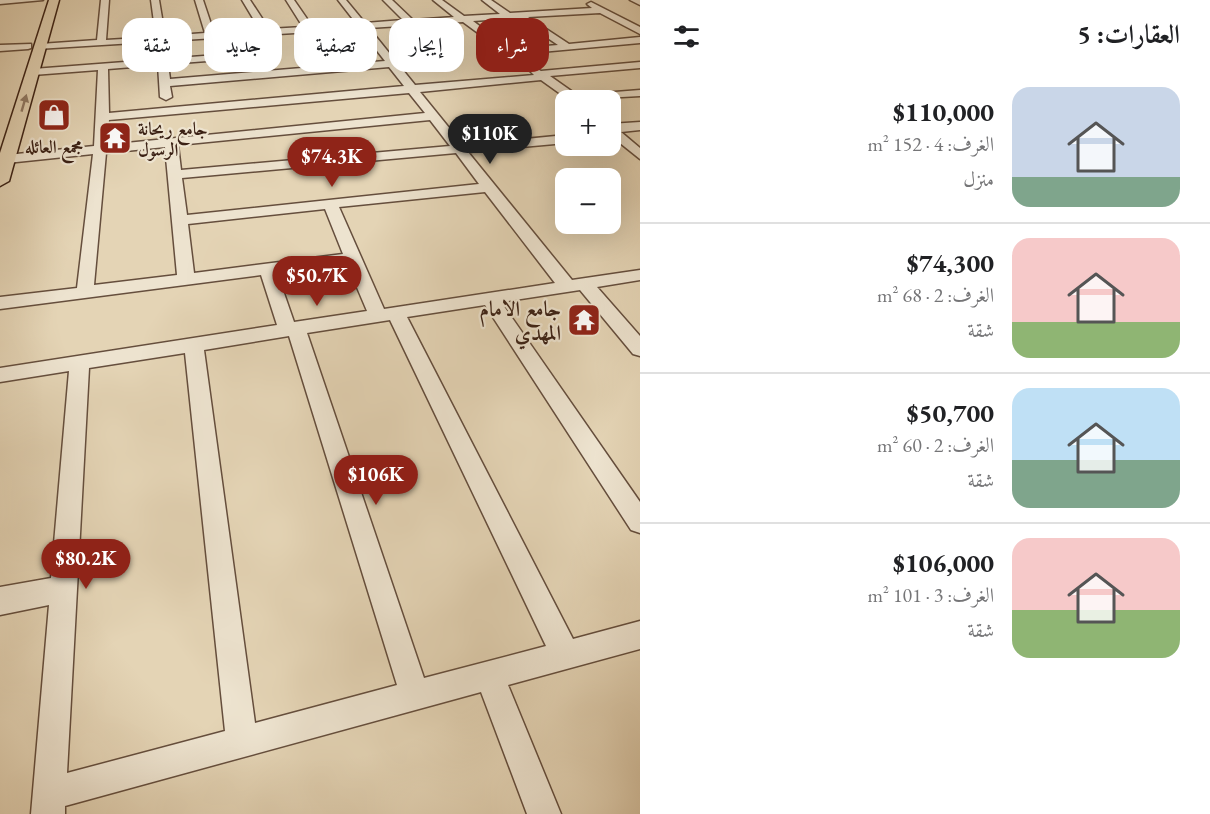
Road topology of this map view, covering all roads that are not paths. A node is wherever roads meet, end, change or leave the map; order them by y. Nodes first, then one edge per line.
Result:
1 (41, 0) edge
2 (54, 0) edge
3 (105, 0) edge
4 (155, 0) edge
5 (199, 0) edge
6 (246, 0) edge
7 (290, 0) edge
8 (342, 0) edge
9 (387, 0) edge
10 (437, 0) edge
11 (486, 0) edge
12 (584, 0) edge
13 (634, 0) edge
14 (0, 2) edge
15 (640, 3) edge
16 (543, 6) dead end
17 (601, 9) junction
18 (553, 13) junction
19 (519, 15) junction
20 (508, 16) junction
21 (158, 18) edge
22 (206, 18) edge
23 (254, 18) edge
24 (302, 18) edge
25 (357, 18) edge
26 (406, 18) edge
27 (463, 18) edge
28 (464, 19) joint
29 (42, 21) junction
30 (476, 28) edge
31 (640, 31) edge
32 (640, 40) edge
33 (122, 42) edge
34 (101, 43) junction
35 (377, 46) edge
36 (568, 46) junction
37 (34, 47) junction
38 (0, 48) edge
39 (549, 48) edge
40 (389, 64) joint
41 (122, 65) edge
42 (640, 65) edge
43 (103, 67) junction
44 (33, 72) junction
45 (163, 72) edge
46 (395, 72) edge
47 (536, 72) edge
48 (277, 74) joint
49 (542, 76) junction
50 (164, 83) junction
51 (410, 90) junction
52 (561, 90) edge
53 (640, 93) edge
54 (621, 95) edge
55 (10, 97) dead end
56 (168, 111) junction
57 (431, 116) junction
58 (103, 117) junction
59 (261, 117) junction
60 (640, 126) edge
61 (621, 129) edge
62 (621, 139) edge
63 (555, 140) edge
64 (171, 141) junction
65 (100, 149) junction
66 (458, 149) junction
67 (640, 155) edge
68 (7, 159) junction
69 (175, 175) junction
70 (0, 181) edge
71 (488, 187) junction
72 (330, 204) junction
73 (180, 220) junction
74 (353, 258) junction
75 (267, 268) junction
76 (640, 275) edge
77 (186, 278) junction
78 (575, 285) junction
79 (85, 291) junction
80 (489, 298) junction
81 (0, 303) edge
82 (387, 314) junction
83 (292, 329) junction
84 (194, 345) junction
85 (640, 349) edge
86 (80, 363) junction
87 (0, 375) edge
88 (640, 522) edge
89 (64, 589) junction
90 (0, 601) edge
91 (640, 635) edge
92 (567, 655) junction
93 (490, 676) junction
94 (415, 696) junction
95 (242, 743) junction
96 (49, 804) edge
97 (544, 814) edge

1 - 14 street
1 - 29 main road
2 - 29 main road
3 - 34 street
4 - 21 street
5 - 22 street
6 - 23 street
7 - 24 street
8 - 25 street
9 - 26 street
10 - 27 street
11 - 20 street
12 - 17 street
13 - 15 street
16 - 18 street
17 - 18 street
17 - 31 street
18 - 19 street
19 - 20 street
19 - 36 street
20 - 28 street
28 - 30 street
29 - 37 main road
32 - 36 street
33 - 34 street
34 - 37 street
35 - 40 street
36 - 39 street
37 - 38 street
37 - 44 main road
37 - 55 main road
40 - 48 street
41 - 43 street
42 - 49 street
43 - 44 street
43 - 58 street
68 -> 44 main road
45 - 50 street
46 - 51 street
47 - 49 street
48 - 50 street
49 - 51 street
49 - 52 street
50 - 56 street
51 - 57 street
51 - 59 street
53 - 54 street
56 - 58 street
56 - 59 street
57 - 59 street
57 - 66 street
58 - 65 street
59 - 64 street
60 - 61 street
62 - 67 street
63 - 66 street
64 - 65 street
64 - 69 street
65 - 68 street
65 - 79 street
66 - 69 street
66 - 71 street
68 - 70 main road
69 - 73 street
71 - 72 street
71 - 78 street
72 - 73 street
72 - 74 street
73 - 77 street
74 - 75 street
74 - 82 street
75 - 77 street
75 - 83 street
76 - 78 street
77 - 79 street
78 - 80 street
78 - 85 street
79 - 81 street
80 - 82 street
80 - 88 street
82 - 83 street
82 - 92 street
83 - 84 street
83 - 94 street
84 - 86 street
84 - 95 street
86 - 87 street
86 - 89 street
89 - 90 street
89 - 96 street
91 - 92 street
92 - 93 street
93 - 94 street
93 - 97 street
94 - 95 street
95 - 96 street

